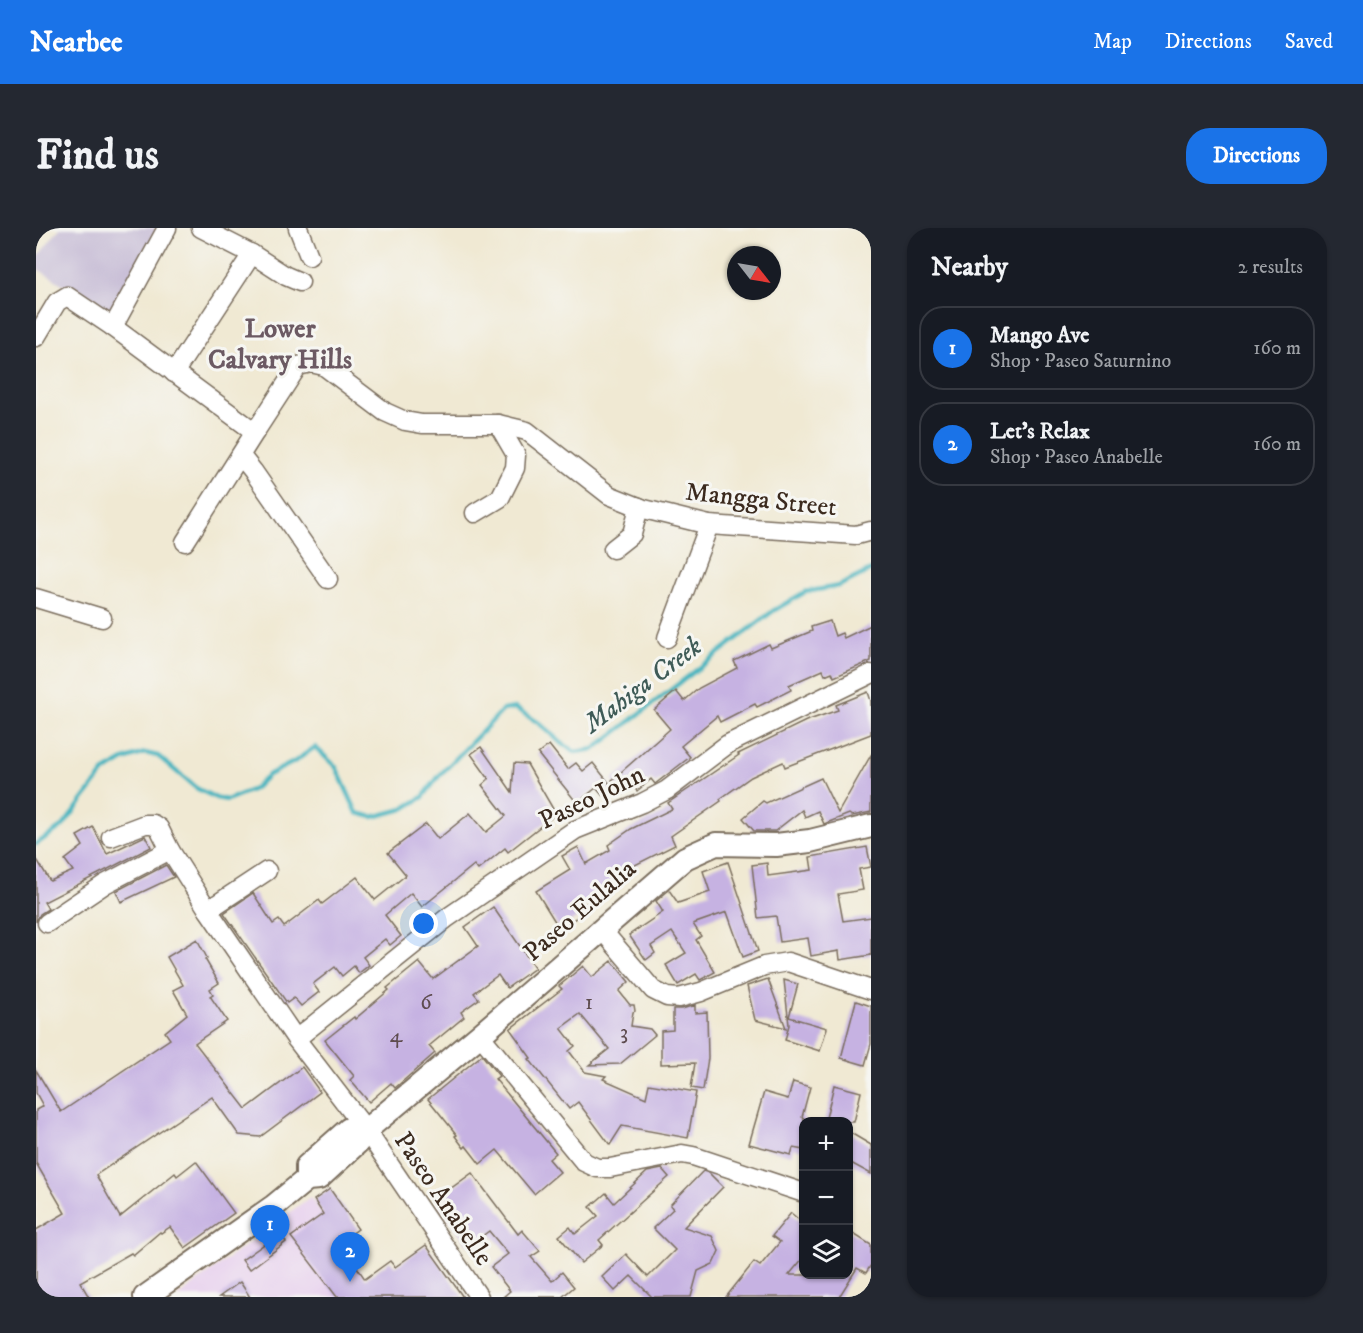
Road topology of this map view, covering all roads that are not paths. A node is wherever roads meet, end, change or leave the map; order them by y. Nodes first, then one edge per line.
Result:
1 (167, 228) edge
2 (201, 228) edge
3 (306, 230) edge
4 (252, 254) junction
5 (309, 255) dead end
6 (300, 282) dead end
7 (113, 327) junction
8 (36, 337) edge
9 (174, 373) junction
10 (498, 424) junction
11 (255, 432) junction
12 (241, 456) junction
13 (639, 507) junction
14 (475, 513) dead end
15 (709, 525) junction
16 (871, 531) edge
17 (185, 542) dead end
18 (613, 549) dead end
19 (328, 579) dead end
20 (36, 598) edge
21 (102, 618) dead end
22 (667, 638) dead end
23 (871, 674) edge
24 (871, 826) edge
25 (111, 837) dead end
26 (170, 850) junction
27 (267, 871) dead end
28 (208, 910) junction
29 (47, 923) dead end
30 (602, 930) junction
31 (871, 990) edge
32 (480, 1035) junction
33 (296, 1040) junction
34 (366, 1130) junction
35 (799, 1191) edge
36 (145, 1297) edge
37 (478, 1297) edge

1 - 7 street
2 - 4 street
3 - 5 street
4 - 6 street
4 - 9 street
7 - 8 street
7 - 9 street
9 - 11 street
10 - 11 street, Mangga Street
10 - 13 street, Mangga Street
10 - 14 street
11 - 12 street, Mangga Street
12 - 17 street, Mangga Street
12 - 19 street
13 - 15 street, Mangga Street
13 - 18 street
15 - 16 street, Mangga Street
15 - 22 street
20 - 21 street
23 - 33 street, Paseo John
24 - 30 street, Paseo Eulalia
25 - 26 street, Paseo Anabelle
26 - 28 street, Paseo Anabelle
26 - 29 street
27 - 28 street
28 - 33 street, Paseo Anabelle
30 - 31 street
30 - 32 street, Paseo Eulalia
32 - 34 street, Paseo Eulalia
32 - 35 street
33 - 34 street, Paseo Anabelle
34 - 36 street, Paseo Eulalia
34 - 37 street, Paseo Anabelle

